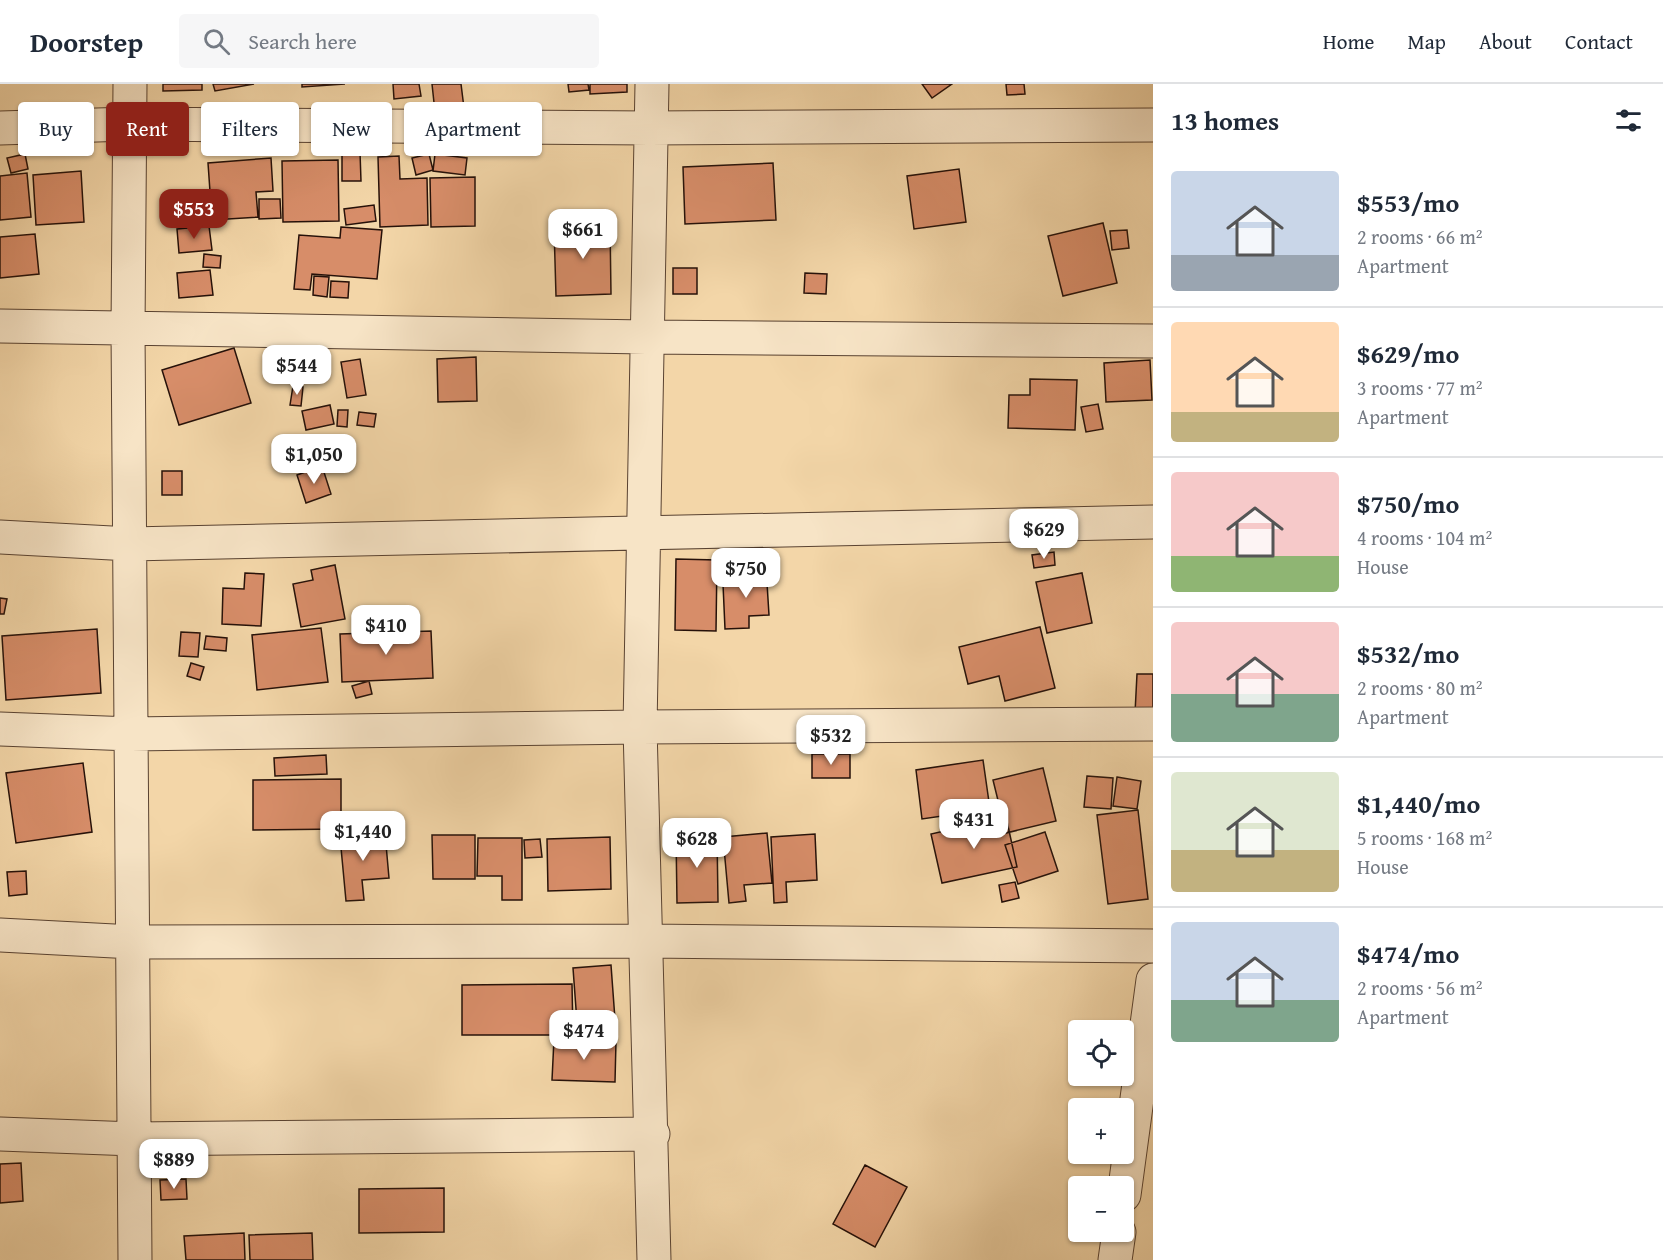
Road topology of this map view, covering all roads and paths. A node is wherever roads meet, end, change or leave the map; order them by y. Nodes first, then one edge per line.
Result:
1 (130, 84) edge
2 (652, 84) edge
3 (130, 102) edge
4 (189, 124) edge
5 (106, 125) edge
6 (1153, 125) edge
7 (0, 128) edge
8 (650, 128) junction
9 (129, 156) edge
10 (0, 326) edge
11 (128, 330) junction
12 (646, 337) junction
13 (1153, 341) edge
14 (1153, 522) edge
15 (643, 531) junction
16 (0, 537) edge
17 (130, 544) junction
18 (1153, 724) edge
19 (640, 727) junction
20 (0, 729) edge
21 (131, 734) junction
22 (0, 935) edge
23 (647, 941) junction
24 (133, 942) junction
25 (1153, 945) edge
26 (1153, 980) edge
27 (1151, 1012) edge
28 (0, 1134) edge
29 (653, 1134) junction
30 (135, 1139) junction
31 (1127, 1176) edge
32 (1118, 1242) edge
33 (135, 1260) edge
34 (654, 1260) edge
35 (1115, 1260) edge

1 - 3 street
2 - 8 street
4 - 8 street
5 - 7 street
6 - 8 street
8 - 12 street
9 - 11 street
10 - 11 street
11 - 12 street
11 - 17 street
12 - 13 street
12 - 15 street
14 - 15 street
15 - 17 street
15 - 19 street
16 - 17 street
17 - 21 street
18 - 19 street
19 - 21 street
19 - 23 street
20 - 21 street
21 - 24 street
22 - 24 street
23 - 24 street
23 - 25 street
23 - 29 street
24 - 30 street
26 - 27 street
27 - 31 street
28 - 30 street
29 - 30 street
29 - 34 street
30 - 33 street
32 - 35 street

